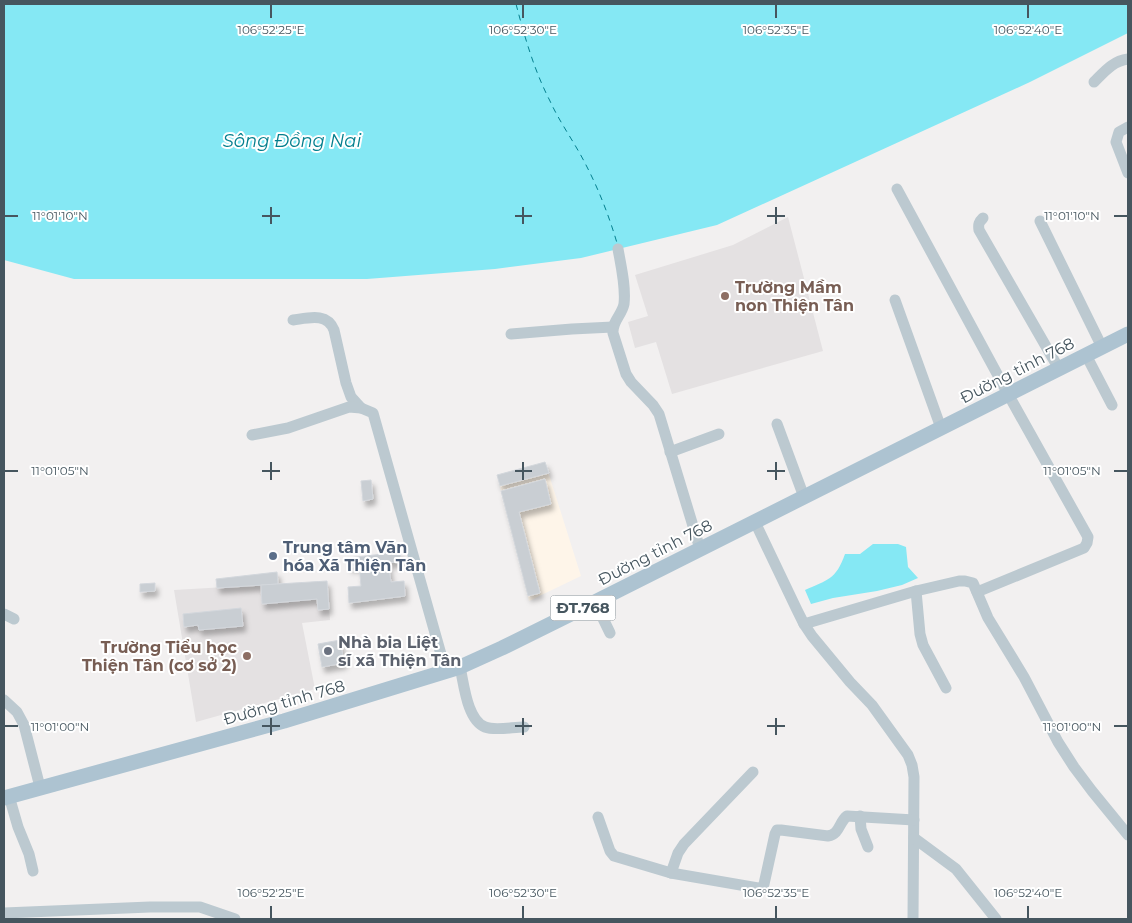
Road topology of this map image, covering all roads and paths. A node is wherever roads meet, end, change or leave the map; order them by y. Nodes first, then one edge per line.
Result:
1 (1128, 59) edge
2 (1094, 82) dead end
3 (1128, 127) edge
4 (1128, 173) edge
5 (897, 189) dead end
6 (983, 218) dead end
7 (1040, 221) dead end
8 (618, 249) dead end
9 (895, 300) dead end
10 (294, 320) dead end
11 (613, 327) junction
12 (511, 334) dead end
13 (1128, 334) edge
14 (1102, 347) junction
15 (1086, 355) junction
16 (1059, 369) junction
17 (1008, 394) junction
18 (1112, 405) dead end
19 (361, 408) junction
20 (777, 424) dead end
21 (942, 428) junction
22 (719, 434) dead end
23 (252, 435) dead end
24 (670, 452) junction
25 (804, 497) junction
26 (755, 522) junction
27 (700, 549) junction
28 (916, 591) junction
29 (977, 592) junction
30 (595, 602) junction
31 (804, 624) junction
32 (610, 633) dead end
33 (453, 670) junction
34 (946, 688) dead end
35 (4, 700) edge
36 (524, 727) dead end
37 (754, 772) dead end
38 (40, 787) junction
39 (6, 797) edge
40 (860, 816) junction
41 (598, 817) dead end
42 (914, 820) junction
43 (1128, 835) edge
44 (914, 838) junction
45 (868, 847) dead end
46 (33, 871) dead end
47 (671, 873) junction
48 (4, 912) edge
49 (235, 919) edge
50 (913, 919) edge
51 (996, 919) edge

1 - 2 street
3 - 4 street
5 - 17 street
6 - 16 street
7 - 14 street
8 - 11 street
9 - 21 street
10 - 19 street
11 - 12 street
11 - 24 street
13 - 14 main road, Đường tỉnh 768 / ĐT.768
14 - 15 main road, Đường tỉnh 768 / ĐT.768
15 - 16 main road, Đường tỉnh 768 / ĐT.768
15 - 18 street
16 - 17 main road, Đường tỉnh 768 / ĐT.768
17 - 21 main road, Đường tỉnh 768 / ĐT.768
17 - 29 street
19 - 23 street
19 - 33 street
20 - 25 street
21 - 25 main road, Đường tỉnh 768 / ĐT.768
22 - 24 street
24 - 27 street
25 - 26 main road, Đường tỉnh 768 / ĐT.768
26 - 27 main road, Đường tỉnh 768 / ĐT.768
26 - 31 street
27 - 30 main road, Đường tỉnh 768 / ĐT.768
28 - 29 street
28 - 31 street
28 - 34 street
29 - 43 street
30 - 32 street
30 - 33 main road, Đường tỉnh 768 / ĐT.768
31 - 42 street
33 - 36 street
33 - 38 main road, Đường tỉnh 768 / ĐT.768
35 - 38 street
37 - 47 street
38 - 39 main road, Đường tỉnh 768 / ĐT.768
39 - 46 street
40 - 42 street
40 - 45 street
40 - 47 street
41 - 47 street
42 - 44 street
44 - 50 street
44 - 51 street
48 - 49 street

